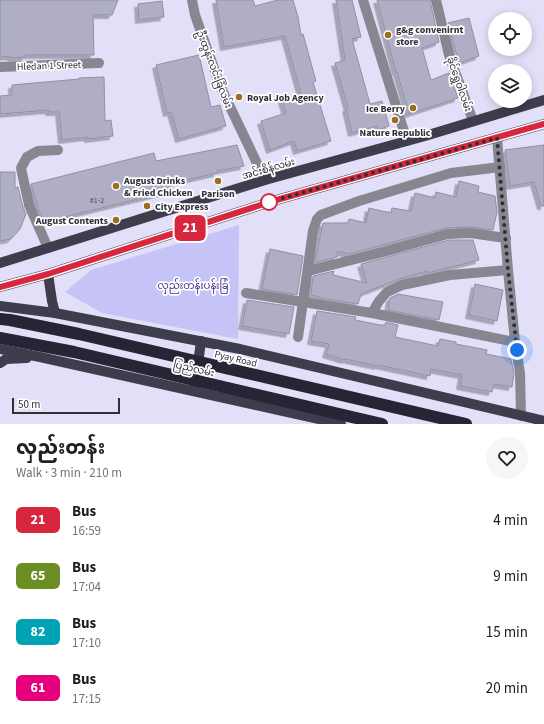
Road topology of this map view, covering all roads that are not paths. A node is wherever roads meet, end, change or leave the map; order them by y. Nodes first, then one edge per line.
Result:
1 (192, 0) edge
2 (363, 0) edge
3 (436, 0) edge
4 (98, 63) dead end
5 (0, 67) edge
6 (544, 100) edge
7 (473, 121) junction
8 (544, 124) edge
9 (497, 138) junction
10 (407, 141) junction
11 (58, 150) dead end
12 (500, 167) junction
13 (265, 180) junction
14 (506, 238) junction
15 (48, 248) junction
16 (0, 263) edge
17 (508, 270) junction
18 (308, 271) junction
19 (48, 274) junction
20 (0, 287) edge
21 (246, 293) dead end
22 (304, 302) junction
23 (0, 306) edge
24 (55, 313) junction
25 (372, 313) junction
26 (0, 319) edge
27 (298, 337) dead end
28 (0, 338) edge
29 (201, 341) junction
30 (515, 342) junction
31 (0, 349) edge
32 (40, 357) junction
33 (0, 363) edge
34 (194, 391) junction
35 (521, 416) junction
36 (544, 422) edge
37 (341, 424) edge
38 (382, 424) edge
39 (466, 424) edge

1 - 13 street, ဦးထွန်းလင်းခြံလမ်း
2 - 10 street
3 - 7 street, ခိုင်ရွှေဝါလမ်း
4 - 5 street, Hledan 1 Street
6 - 7 main road, အင်းစိန်လမ်း
7 - 10 main road, အင်းစိန်လမ်း
8 - 9 main road
9 - 12 street
9 - 19 main road
10 - 13 main road, အင်းစိန်လမ်း
11 - 15 street
12 - 14 street
12 - 18 street
13 - 15 main road, အင်းစိန်လမ်း
14 - 17 street
14 - 18 street
15 - 16 main road, အင်းစိန်လမ်း
17 - 25 street
17 - 30 street
18 - 22 street
19 - 20 main road
19 - 24 main road
21 - 22 street
22 - 25 street
22 - 27 street
23 - 24 main road
24 - 29 main road
25 - 30 street
26 - 39 highway, Pyay Road, bridge
28 - 38 highway, ပြည်လမ်း, bridge
29 - 34 main road
29 - 35 main road, Pyay Road
30 - 35 street
31 - 32 main road
32 - 33 main road
32 - 34 main road
34 - 37 main road
35 - 36 main road, Pyay Road

